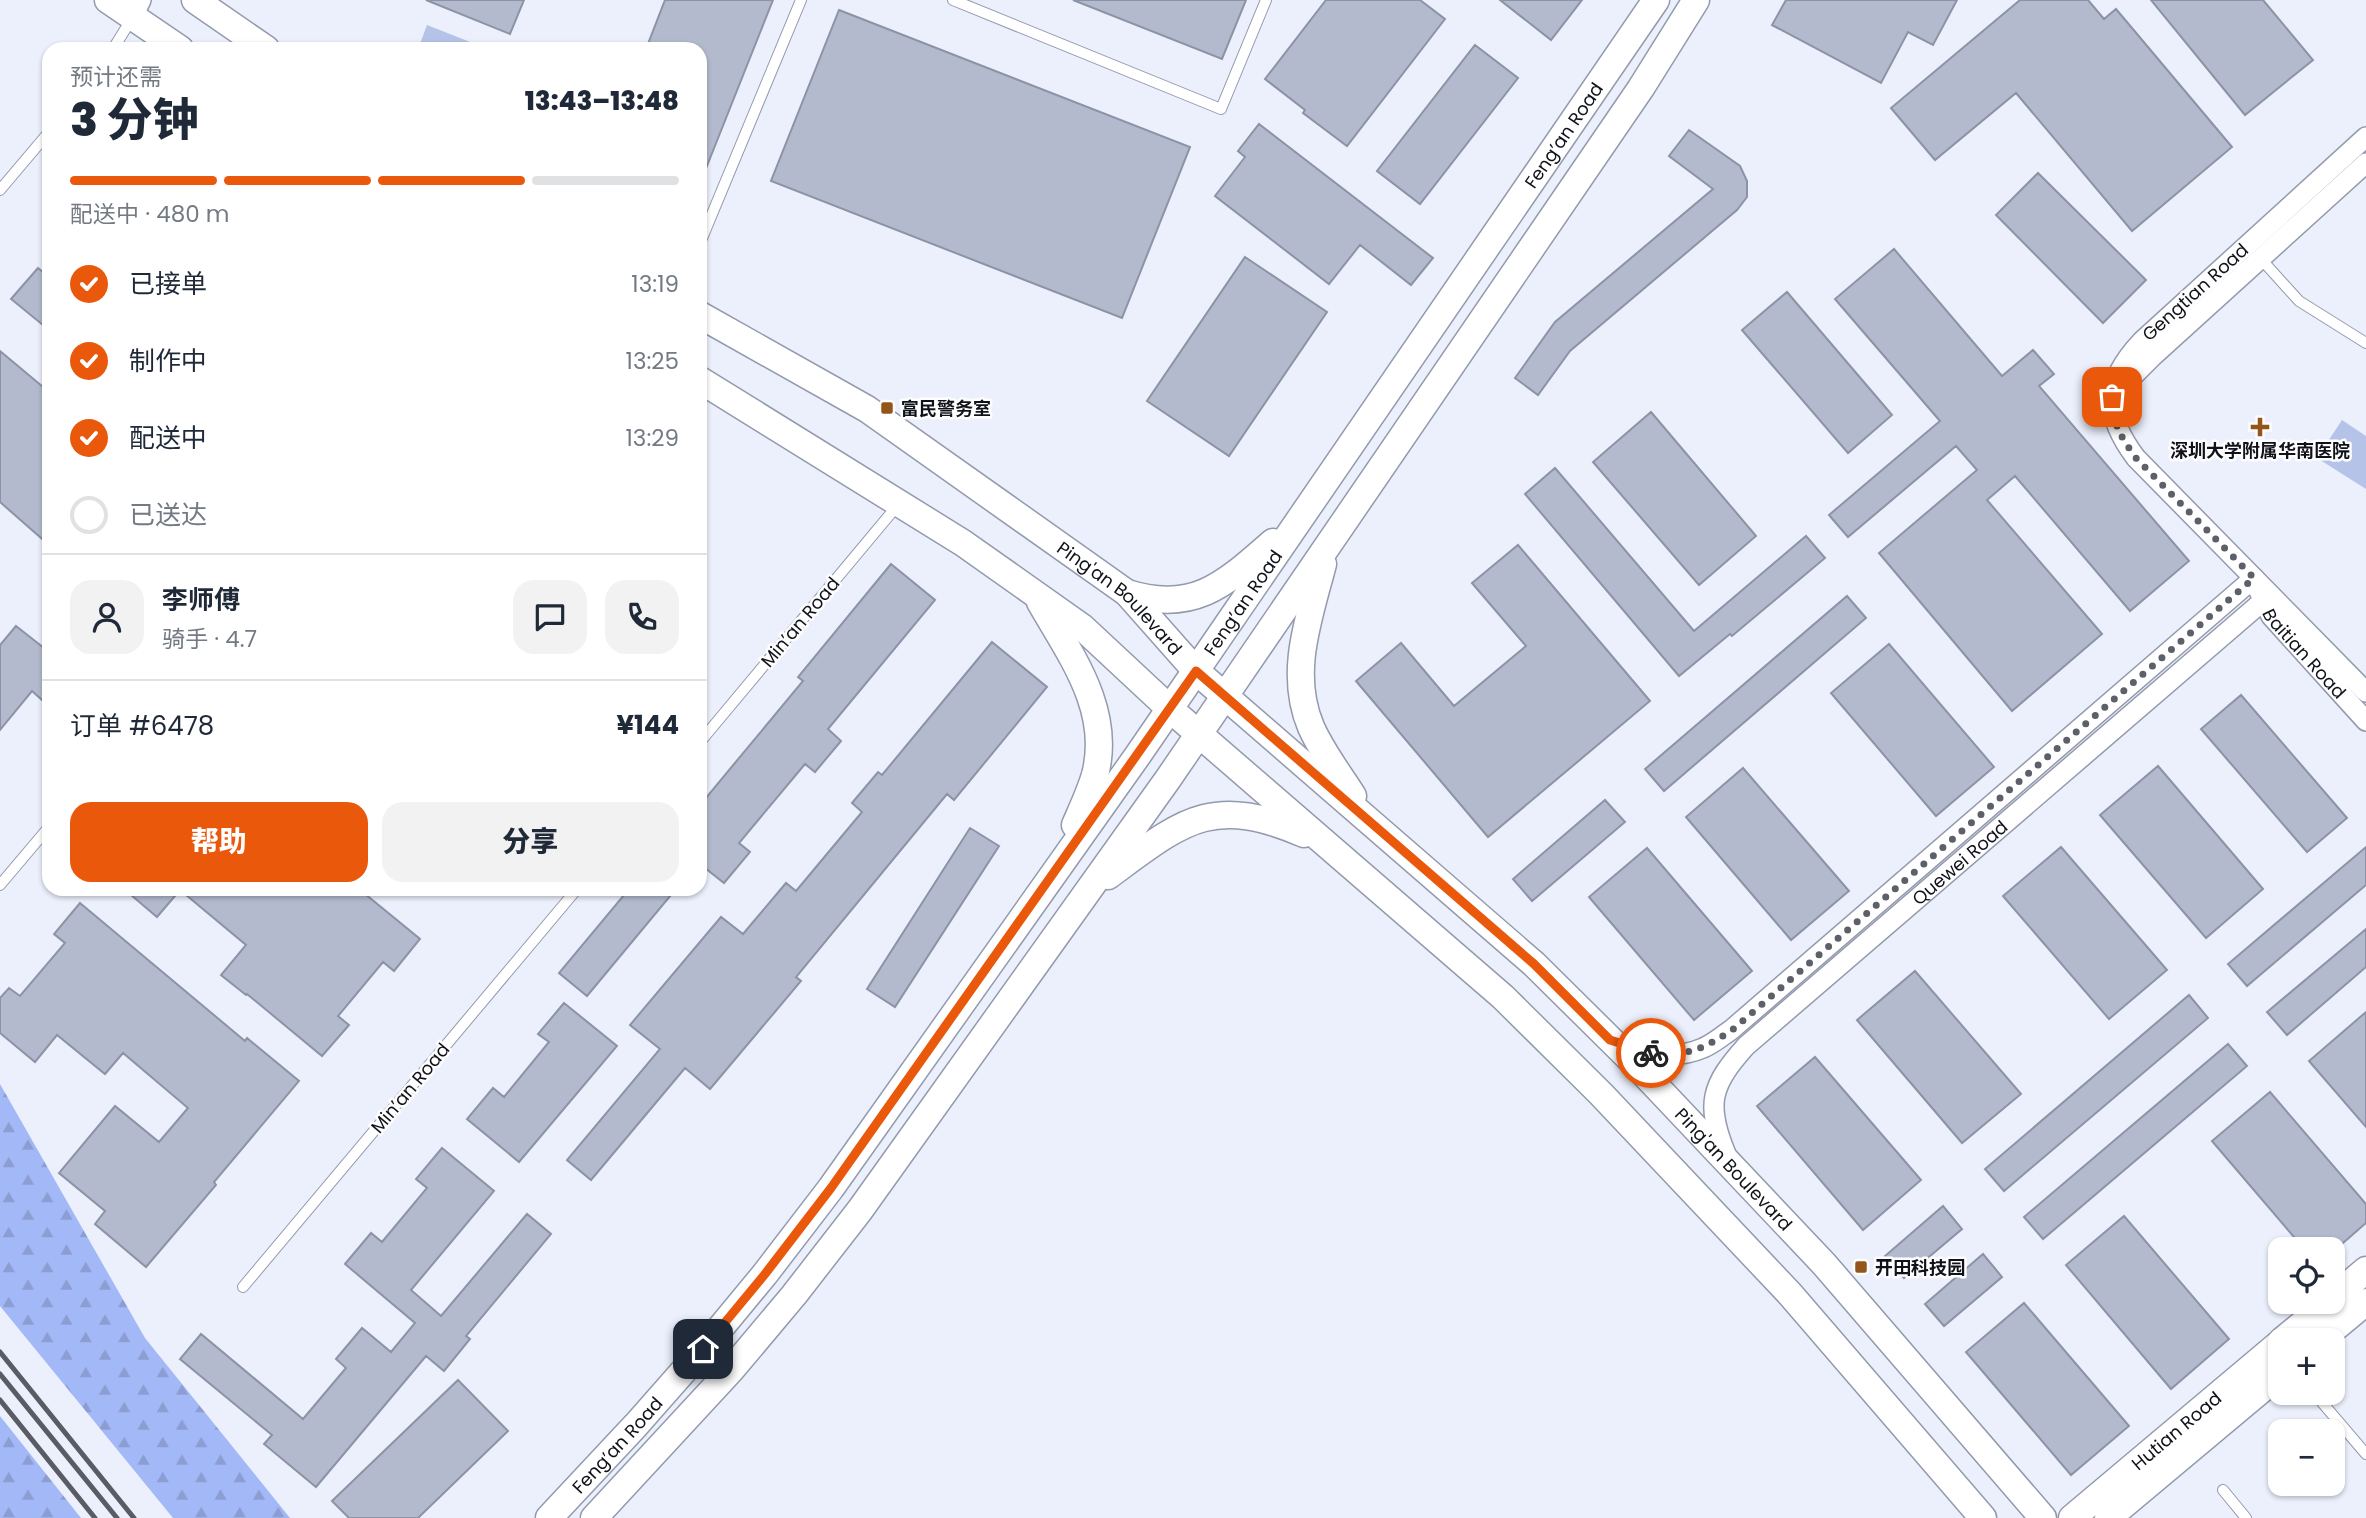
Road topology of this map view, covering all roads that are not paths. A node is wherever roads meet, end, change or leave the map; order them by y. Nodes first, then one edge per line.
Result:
1 (108, 0) edge
2 (195, 0) edge
3 (801, 0) edge
4 (953, 0) edge
5 (1266, 0) edge
6 (1656, 0) edge
7 (1696, 0) edge
8 (137, 8) edge
9 (117, 42) edge
10 (173, 42) edge
11 (256, 42) edge
12 (2366, 137) edge
13 (42, 140) edge
14 (2366, 163) edge
15 (0, 190) edge
16 (707, 226) edge
17 (2261, 259) junction
18 (707, 319) edge
19 (2366, 343) edge
20 (707, 384) edge
21 (2112, 397) junction
22 (900, 503) junction
23 (1303, 515) junction
24 (1329, 544) junction
25 (2254, 578) junction
26 (1127, 593) junction
27 (1036, 594) junction
28 (2266, 598) junction
29 (1196, 671) junction
30 (2366, 692) edge
31 (1224, 696) junction
32 (1170, 709) junction
33 (2366, 722) edge
34 (707, 733) edge
35 (1199, 734) junction
36 (1369, 821) junction
37 (42, 835) edge
38 (1325, 843) junction
39 (1059, 867) junction
40 (0, 885) edge
41 (1089, 889) junction
42 (571, 896) edge
43 (1610, 1040) junction
44 (1729, 1161) junction
45 (2366, 1270) edge
46 (243, 1287) dead end
47 (2345, 1288) edge
48 (2366, 1302) edge
49 (2315, 1314) edge
50 (2298, 1328) edge
51 (2335, 1328) edge
52 (2268, 1354) edge
53 (2268, 1384) edge
54 (2324, 1405) edge
55 (2366, 1454) edge
56 (2223, 1490) dead end
57 (549, 1518) edge
58 (594, 1518) edge
59 (1983, 1518) edge
60 (2043, 1518) edge
61 (2072, 1518) edge
62 (2108, 1518) edge
63 (2246, 1518) edge

1 - 8 street
2 - 11 street
3 - 16 lane
4 - 5 lane
6 - 23 street, Feng’an Road
7 - 24 street, Feng’an Road
8 - 9 lane
8 - 10 street
12 - 21 street, Gengtian Road
13 - 15 lane
14 - 17 street, Gengtian Road
17 - 19 lane
17 - 21 street, Gengtian Road
18 - 26 street, Ping'an Boulevard
20 - 22 street
21 - 25 street, Baitian Road
22 - 27 street
22 - 34 lane, Min’an Road
23 - 26 street
23 - 29 street, Feng’an Road
24 - 31 street, Feng’an Road
24 - 36 street
25 - 28 street, Baitian Road
25 - 43 street, Quewei Road
26 - 29 street, Ping'an Boulevard
27 - 32 street
27 - 39 street
28 - 30 street, Baitian Road
28 - 33 street, Baitian Road
28 - 44 street, Quewei Road
29 - 31 street, Ping'an Boulevard
29 - 32 street, Feng’an Road
31 - 35 street, Feng’an Road
31 - 36 street, Ping'an Boulevard
32 - 35 street
32 - 39 street, Feng’an Road
35 - 38 street
35 - 41 street, Feng’an Road
36 - 43 street, Ping'an Boulevard
37 - 40 lane
38 - 41 street
38 - 59 street
39 - 57 street, Feng’an Road
41 - 58 street, Feng’an Road
42 - 46 lane, Min’an Road
43 - 44 street, Ping'an Boulevard
44 - 60 street, Ping'an Boulevard
45 - 47 street
48 - 51 street
49 - 50 street, Hutian Road
52 - 61 street, Hutian Road
53 - 62 street, Hutian Road
54 - 55 lane
56 - 63 lane

